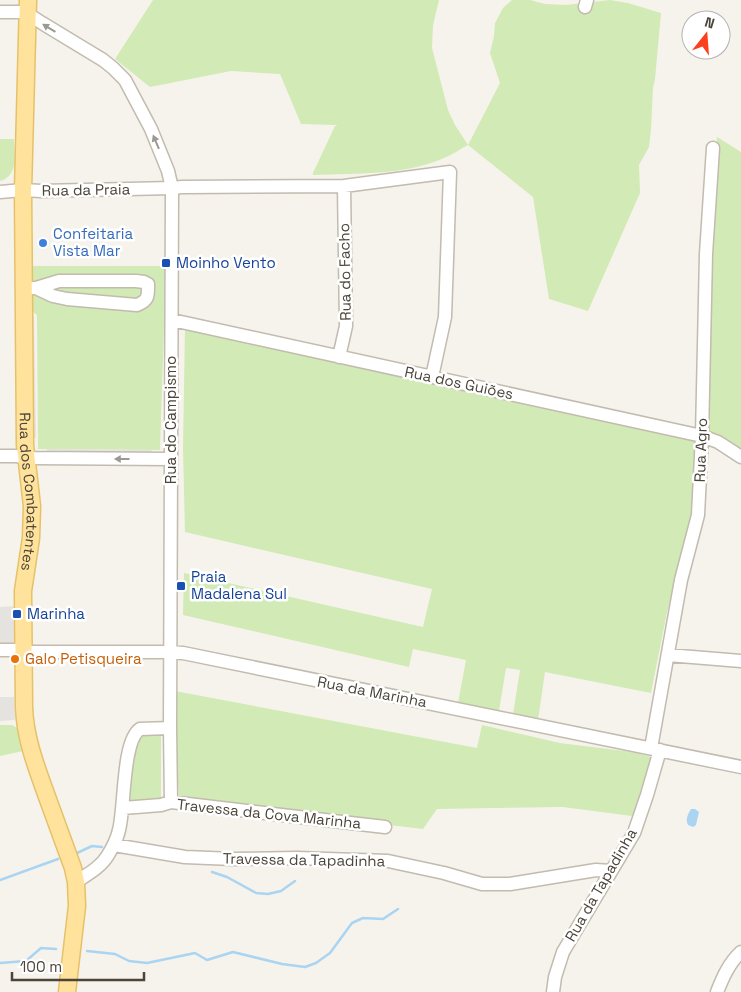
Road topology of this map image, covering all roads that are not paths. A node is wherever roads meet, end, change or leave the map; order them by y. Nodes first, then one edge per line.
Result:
1 (28, 7) edge
2 (0, 12) edge
3 (713, 148) dead end
4 (344, 186) junction
5 (172, 188) junction
6 (23, 190) junction
7 (0, 192) edge
8 (30, 288) junction
9 (172, 320) junction
10 (339, 357) junction
11 (432, 377) junction
12 (702, 436) junction
13 (0, 456) edge
14 (26, 457) junction
15 (741, 457) edge
16 (171, 459) junction
17 (0, 650) edge
18 (23, 650) junction
19 (170, 652) junction
20 (668, 655) junction
21 (741, 661) edge
22 (170, 728) junction
23 (656, 749) junction
24 (741, 767) edge
25 (171, 802) junction
26 (123, 808) junction
27 (385, 827) dead end
28 (114, 845) junction
29 (611, 871) junction
30 (76, 882) junction
31 (741, 952) edge
32 (67, 992) edge
33 (553, 992) edge
34 (717, 992) edge

1 - 2 street
5 -> 1 street, Rua do Campismo
1 - 6 main road, Rua dos Combatentes
3 - 12 street, Rua Agro
4 - 5 street, Rua da Praia
4 - 10 street, Rua do Facho
4 - 11 street, Rua da Praia
5 - 6 street, Rua da Praia
5 - 9 street, Rua do Campismo
6 - 7 street, Rua da Praia
6 - 8 main road, Rua dos Combatentes
8 - 8 street
8 - 14 main road, Rua dos Combatentes
9 - 10 street, Rua dos Guiões
9 - 16 street, Rua do Campismo
10 - 11 street, Rua dos Guiões
11 - 12 street, Rua dos Guiões
12 - 15 street, Rua dos Guiões
12 - 20 street, Rua Agro
13 - 14 street
16 -> 14 street
14 - 18 main road, Rua dos Combatentes
16 - 19 street, Rua do Campismo
17 - 18 street, Rua da Marinha
18 - 19 street, Rua da Marinha
18 - 30 main road, Rua dos Combatentes
19 - 22 street, Rua do Campismo
19 - 23 street, Rua da Marinha
20 - 21 street
20 - 23 street, Rua Agro
22 - 25 street, Rua do Campismo
22 - 26 street
23 - 24 street, Rua da Marinha
23 - 29 street, Rua da Tapadinha
25 - 26 street, Travessa da Cova Marinha
25 - 27 street, Travessa da Cova Marinha
26 - 28 street
28 - 29 street, Travessa da Tapadinha
28 - 30 street
29 - 33 street, Rua da Tapadinha
30 - 32 main road, Rua dos Combatentes
31 - 34 street

